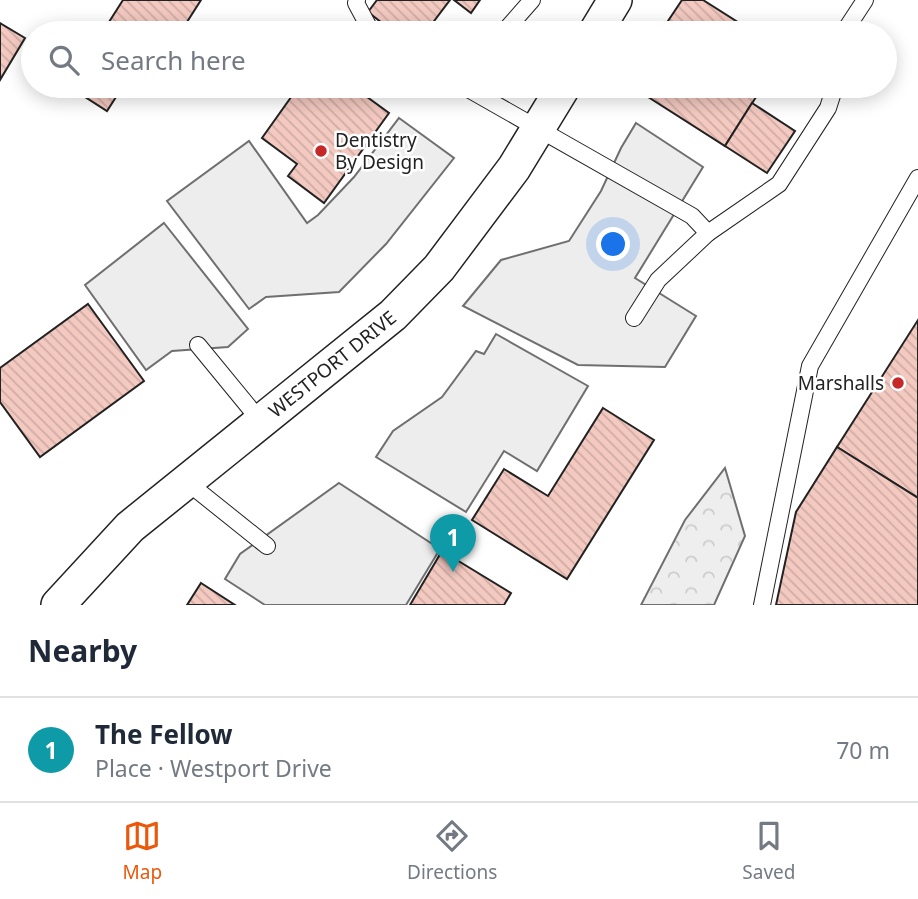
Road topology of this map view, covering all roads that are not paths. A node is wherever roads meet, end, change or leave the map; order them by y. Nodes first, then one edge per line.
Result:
1 (357, 0) edge
2 (532, 0) edge
3 (615, 0) edge
4 (865, 0) edge
5 (366, 21) edge
6 (514, 21) edge
7 (602, 21) edge
8 (851, 21) edge
9 (485, 98) edge
10 (557, 98) edge
11 (831, 98) edge
12 (539, 127) junction
13 (918, 178) edge
14 (708, 233) junction
15 (634, 318) dead end
16 (198, 345) dead end
17 (262, 423) junction
18 (187, 482) junction
19 (267, 546) dead end
20 (58, 605) edge
21 (762, 605) edge

1 - 5 lane
2 - 6 lane
3 - 7 street
4 - 8 lane
9 - 12 lane
10 - 12 street, WESTPORT DRIVE
11 - 14 lane
12 - 14 lane
12 - 17 street, WESTPORT DRIVE
13 - 21 lane
14 - 15 lane
16 - 17 lane
17 - 18 street, WESTPORT DRIVE
18 - 19 lane
18 - 20 street, WESTPORT DRIVE

